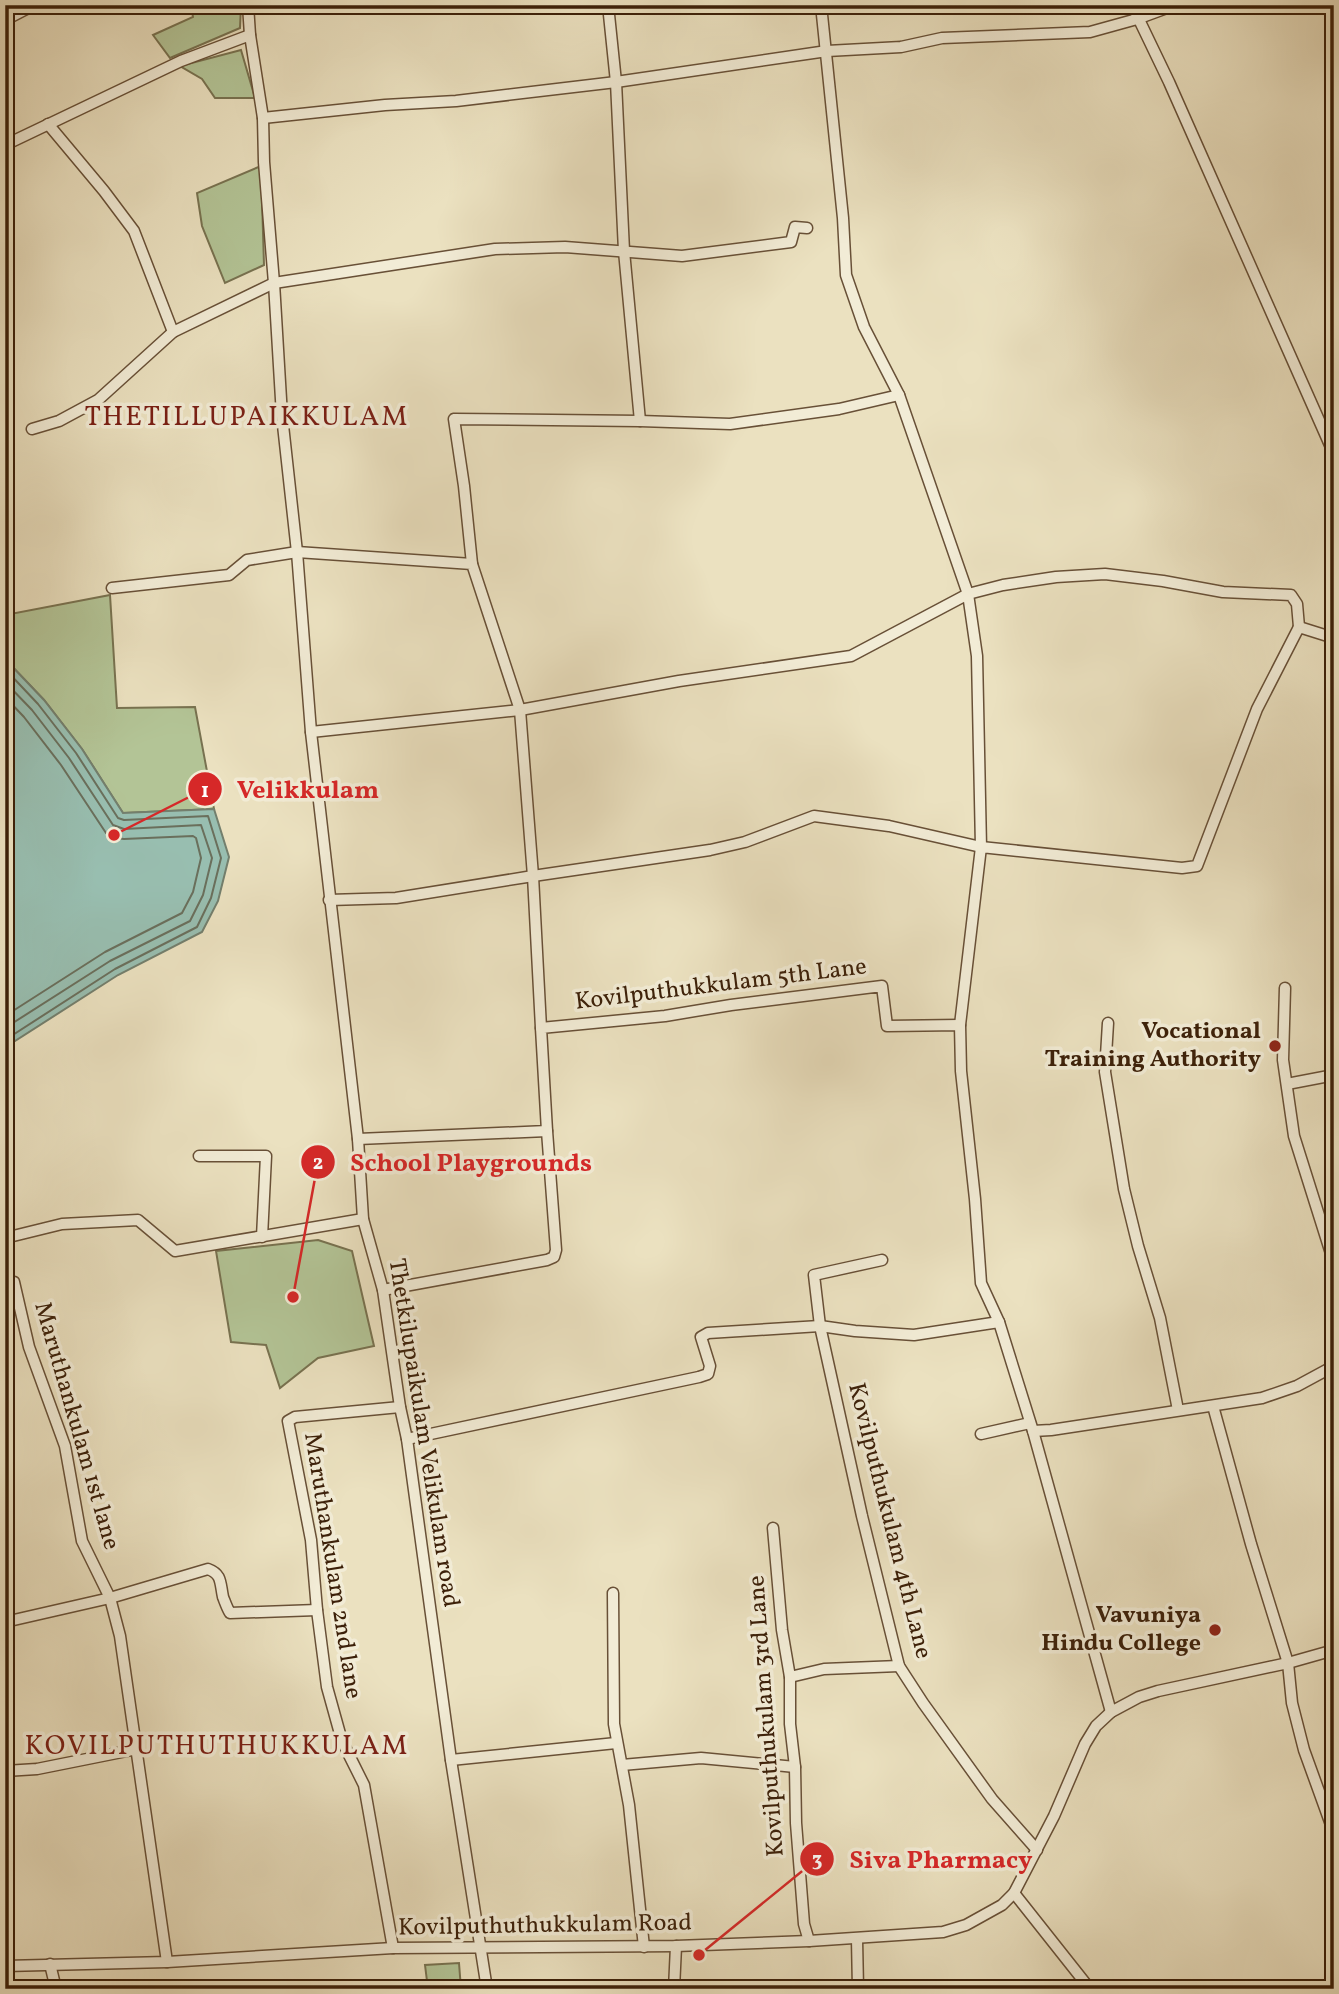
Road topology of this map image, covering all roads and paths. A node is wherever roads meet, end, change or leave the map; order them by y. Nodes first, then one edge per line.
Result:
1 (34, 5) edge
2 (248, 5) edge
3 (608, 5) edge
4 (821, 5) edge
5 (1132, 5) edge
6 (1175, 5) edge
7 (1137, 19) junction
8 (5, 20) edge
9 (250, 35) junction
10 (827, 51) junction
11 (616, 82) junction
12 (263, 118) junction
13 (48, 124) junction
14 (5, 145) edge
15 (807, 228) dead end
16 (624, 251) junction
17 (274, 283) junction
18 (173, 332) junction
19 (899, 395) junction
20 (640, 421) junction
21 (32, 429) dead end
22 (1334, 454) edge
23 (297, 552) junction
24 (472, 564) junction
25 (112, 588) dead end
26 (968, 594) junction
27 (1299, 627) junction
28 (1334, 638) edge
29 (520, 710) junction
30 (311, 732) junction
31 (981, 848) junction
32 (533, 876) junction
33 (329, 900) junction
34 (1285, 988) dead end
35 (1108, 1023) dead end
36 (960, 1025) junction
37 (541, 1028) junction
38 (1334, 1075) edge
39 (1287, 1084) junction
40 (547, 1131) junction
41 (358, 1139) junction
42 (199, 1156) dead end
43 (363, 1219) junction
44 (262, 1237) junction
45 (5, 1238) edge
46 (882, 1260) dead end
47 (1334, 1264) edge
48 (5, 1282) edge
49 (383, 1290) junction
50 (999, 1322) junction
51 (820, 1326) junction
52 (1334, 1366) edge
53 (1213, 1406) junction
54 (400, 1407) junction
55 (1178, 1410) junction
56 (1031, 1427) junction
57 (981, 1434) dead end
58 (407, 1439) junction
59 (773, 1528) dead end
60 (613, 1593) dead end
61 (110, 1598) junction
62 (317, 1610) junction
63 (5, 1622) edge
64 (1334, 1650) edge
65 (1288, 1663) junction
66 (899, 1666) junction
67 (790, 1677) junction
68 (1111, 1712) junction
69 (616, 1743) junction
70 (137, 1749) junction
71 (451, 1760) junction
72 (622, 1765) junction
73 (795, 1767) junction
74 (5, 1771) edge
75 (1334, 1833) edge
76 (1037, 1850) junction
77 (1014, 1893) junction
78 (857, 1939) junction
79 (809, 1941) junction
80 (481, 1947) junction
81 (644, 1947) junction
82 (676, 1947) junction
83 (393, 1948) junction
84 (167, 1962) junction
85 (50, 1964) junction
86 (5, 1966) edge
87 (56, 1989) edge
88 (487, 1989) edge
89 (674, 1989) edge
90 (858, 1989) edge
91 (1090, 1989) edge

1 - 8 street
2 - 9 street, Thetkilupaikulam Velikulam road
3 - 11 street
4 - 10 street
5 - 7 street
6 - 7 street
7 - 10 street
7 - 22 street
9 - 12 street, Thetkilupaikulam Velikulam road
9 - 13 street
10 - 11 street
10 - 19 street
11 - 12 street
11 - 16 street
12 - 17 street, Thetkilupaikulam Velikulam road
13 - 14 street
13 - 18 street
15 - 16 street
16 - 17 street
16 - 20 street
17 - 18 street
17 - 23 street, Thetkilupaikulam Velikulam road
18 - 21 street
19 - 20 street
19 - 26 street
20 - 24 street
23 - 24 street
23 - 25 street
23 - 30 street, Thetkilupaikulam Velikulam road
24 - 29 street
26 - 27 street
26 - 29 street
26 - 31 street
27 - 28 street
27 - 31 street
29 - 30 street
29 - 32 street
30 - 33 street, Thetkilupaikulam Velikulam road
31 - 32 street
31 - 36 street
32 - 33 street
32 - 37 street
33 - 41 street, Thetkilupaikulam Velikulam road
34 - 39 street
35 - 55 street
36 - 37 street, Kovilputhukkulam 5th Lane
36 - 50 street
37 - 40 street
38 - 39 street
39 - 47 street
40 - 41 street
40 - 49 street
41 - 43 street, Thetkilupaikulam Velikulam road
42 - 44 street
43 - 44 street
43 - 49 street, Thetkilupaikulam Velikulam road
44 - 45 street
46 - 51 street, Kovilputhukulam 4th Lane
48 - 61 street, Maruthankulam 1st lane
49 - 54 street, Thetkilupaikulam Velikulam road
50 - 51 street
50 - 56 street
51 - 58 street
51 - 66 street, Kovilputhukulam 4th Lane
52 - 53 street
53 - 55 street
53 - 65 street
54 - 58 street, Thetkilupaikulam Velikulam road
54 - 62 street, Maruthankulam 2nd lane
55 - 56 street
56 - 57 street
56 - 68 street
58 - 71 street, Thetkilupaikulam Velikulam road
59 - 67 street, Kovilputhukulam 3rd Lane
60 - 69 street
61 - 62 street
61 - 63 street
61 - 70 street, Maruthankulam 1st lane
62 - 83 street, Maruthankulam 2nd lane
64 - 65 street, Kovilputhuthukkulam Road
65 - 68 street, Kovilputhuthukkulam Road
65 - 75 street
66 - 67 street
66 - 76 street, Kovilputhukulam 4th Lane
67 - 73 street, Kovilputhukulam 3rd Lane
68 - 76 street, Kovilputhuthukkulam Road
69 - 71 street
69 - 72 street
70 - 74 street
70 - 84 street, Maruthankulam 1st lane
71 - 80 street, Thetkilupaikulam Velikulam road
72 - 73 street
72 - 81 street
73 - 79 street, Kovilputhukulam 3rd Lane
76 - 77 street, Kovilputhuthukkulam Road
77 - 78 street, Kovilputhuthukkulam Road
77 - 91 street
78 - 79 street, Kovilputhuthukkulam Road
78 - 90 street
79 - 82 street, Kovilputhuthukkulam Road
80 - 81 street, Kovilputhuthukkulam Road
80 - 83 street, Kovilputhuthukkulam Road
80 - 88 street, Thetkilupaikulam Velikulam road
81 - 82 street, Kovilputhuthukkulam Road
82 - 89 street
83 - 84 street, Kovilputhuthukkulam Road
84 - 85 street, Kovilputhuthukkulam Road
85 - 86 street, Kovilputhuthukkulam Road
85 - 87 street

